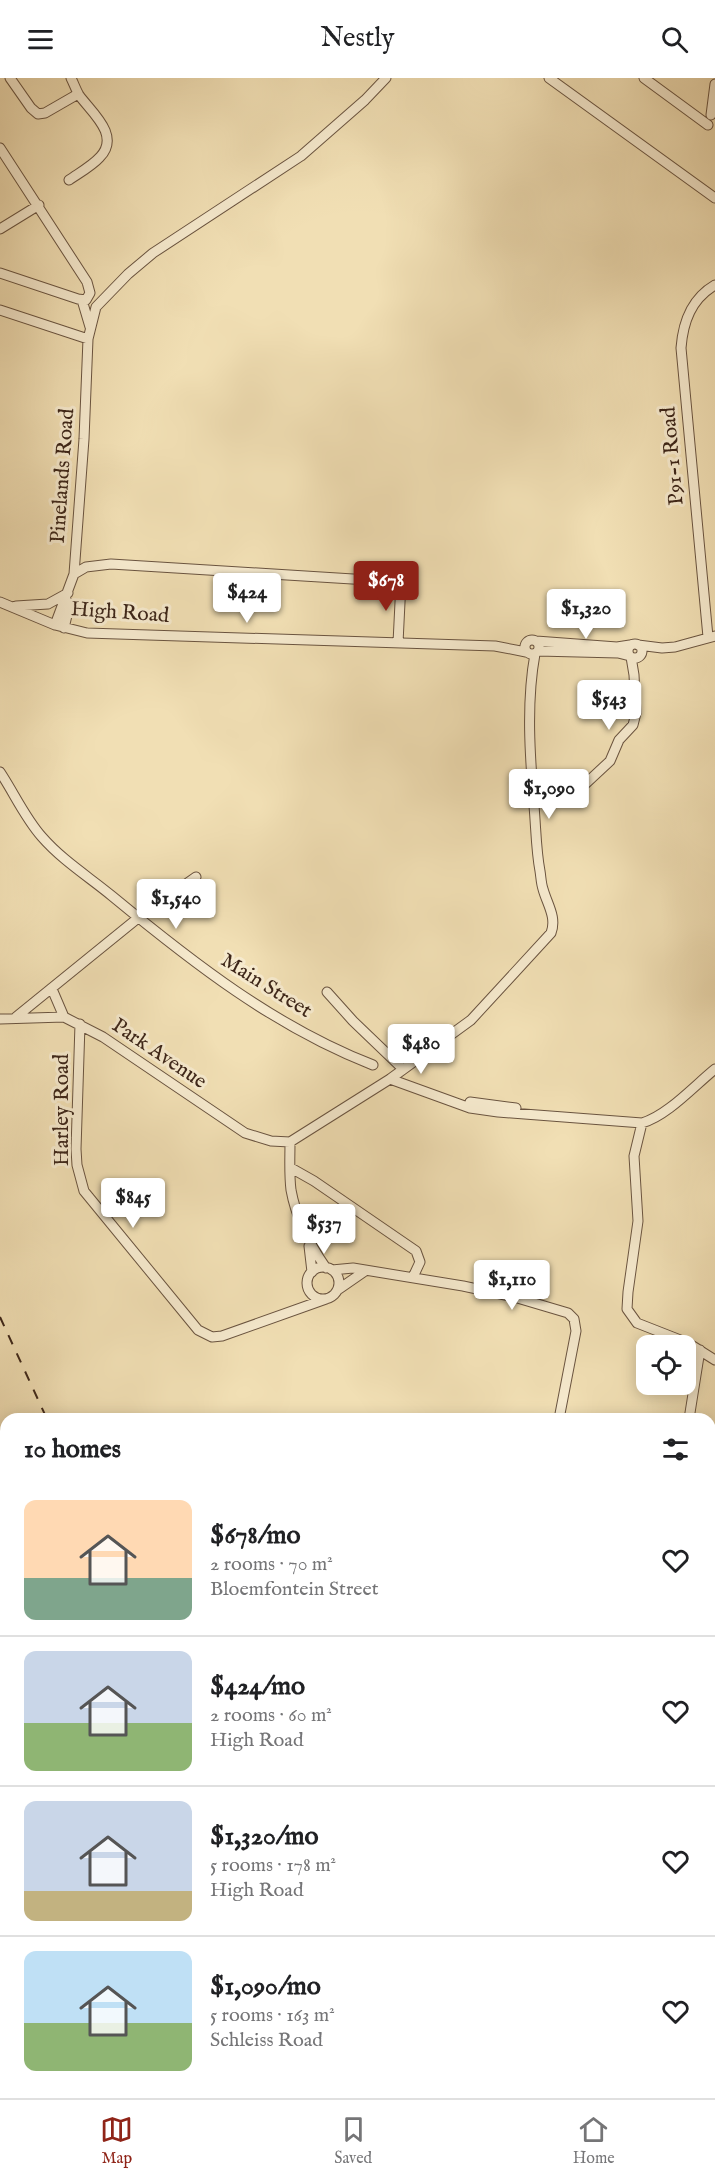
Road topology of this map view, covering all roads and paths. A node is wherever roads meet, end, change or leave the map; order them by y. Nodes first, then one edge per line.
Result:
1 (10, 78) edge
2 (71, 78) edge
3 (386, 78) edge
4 (549, 78) edge
5 (644, 78) edge
6 (715, 87) edge
7 (78, 94) junction
8 (712, 123) edge
9 (0, 148) edge
10 (69, 180) dead end
11 (715, 198) edge
12 (39, 205) junction
13 (0, 229) edge
14 (1, 273) edge
15 (0, 284) edge
16 (715, 285) edge
17 (82, 300) junction
18 (0, 310) edge
19 (90, 327) junction
20 (88, 339) junction
21 (74, 574) junction
22 (67, 596) junction
23 (0, 602) edge
24 (11, 606) junction
25 (60, 627) junction
26 (711, 636) edge
27 (398, 644) junction
28 (634, 645) junction
29 (662, 648) junction
30 (532, 649) junction
31 (635, 656) junction
32 (0, 772) edge
33 (581, 788) dead end
34 (195, 877) dead end
35 (138, 918) junction
36 (52, 990) junction
37 (327, 992) dead end
38 (16, 1017) junction
39 (64, 1017) junction
40 (0, 1018) edge
41 (80, 1024) junction
42 (373, 1065) dead end
43 (404, 1069) junction
44 (715, 1070) edge
45 (390, 1078) junction
46 (642, 1123) junction
47 (290, 1142) junction
48 (291, 1168) junction
49 (309, 1240) junction
50 (333, 1269) junction
51 (365, 1271) junction
52 (312, 1272) junction
53 (413, 1277) junction
54 (349, 1283) junction
55 (339, 1289) junction
56 (309, 1291) junction
57 (327, 1299) junction
58 (305, 1309) junction
59 (699, 1350) junction
60 (715, 1360) edge
61 (560, 1413) edge
62 (690, 1413) edge

1 - 7 street
2 - 7 street
3 - 19 street
4 - 11 street
5 - 8 street
6 - 8 street
7 - 10 street
9 - 12 street
12 - 13 street
12 - 17 street
14 - 15 street
14 - 17 street
16 - 26 street, P91-1 Road
17 - 19 street
18 - 20 street
19 - 20 street, Pinelands Road
20 - 21 street, Pinelands Road
21 - 22 street, Pinelands Road
21 - 27 street
22 - 24 street
22 - 25 street, Pinelands Road
23 - 24 street, High Road
24 - 25 street, High Road
25 - 27 street, High Road
26 - 29 street, High Road
27 - 30 street, High Road
28 - 29 street, High Road
28 - 30 street, High Road
28 - 31 street
29 - 31 street, High Road
30 - 31 street, High Road
30 - 43 street
31 - 33 street
32 - 35 street, Main Street
34 - 35 street
35 - 36 street
35 - 42 street, Main Street
36 - 38 street
36 - 39 street
37 - 43 street
38 - 39 street, Park Avenue
38 - 40 street, Park Avenue
39 - 41 street, Park Avenue
41 - 47 street, Park Avenue
41 - 58 street, Harley Road
43 - 45 street
44 - 46 street
45 - 46 street
45 - 47 street
46 - 59 street
47 - 48 street
48 - 49 street
48 - 53 street
49 - 50 street
49 - 52 street
50 - 51 street
50 - 52 street
50 - 54 street
50 - 55 street
51 - 53 street
51 - 54 street
52 - 56 street
53 - 61 street
54 - 55 street
55 - 57 street
56 - 57 street
56 - 58 street
57 - 58 street, Harley Road
59 - 60 street
59 - 62 street

